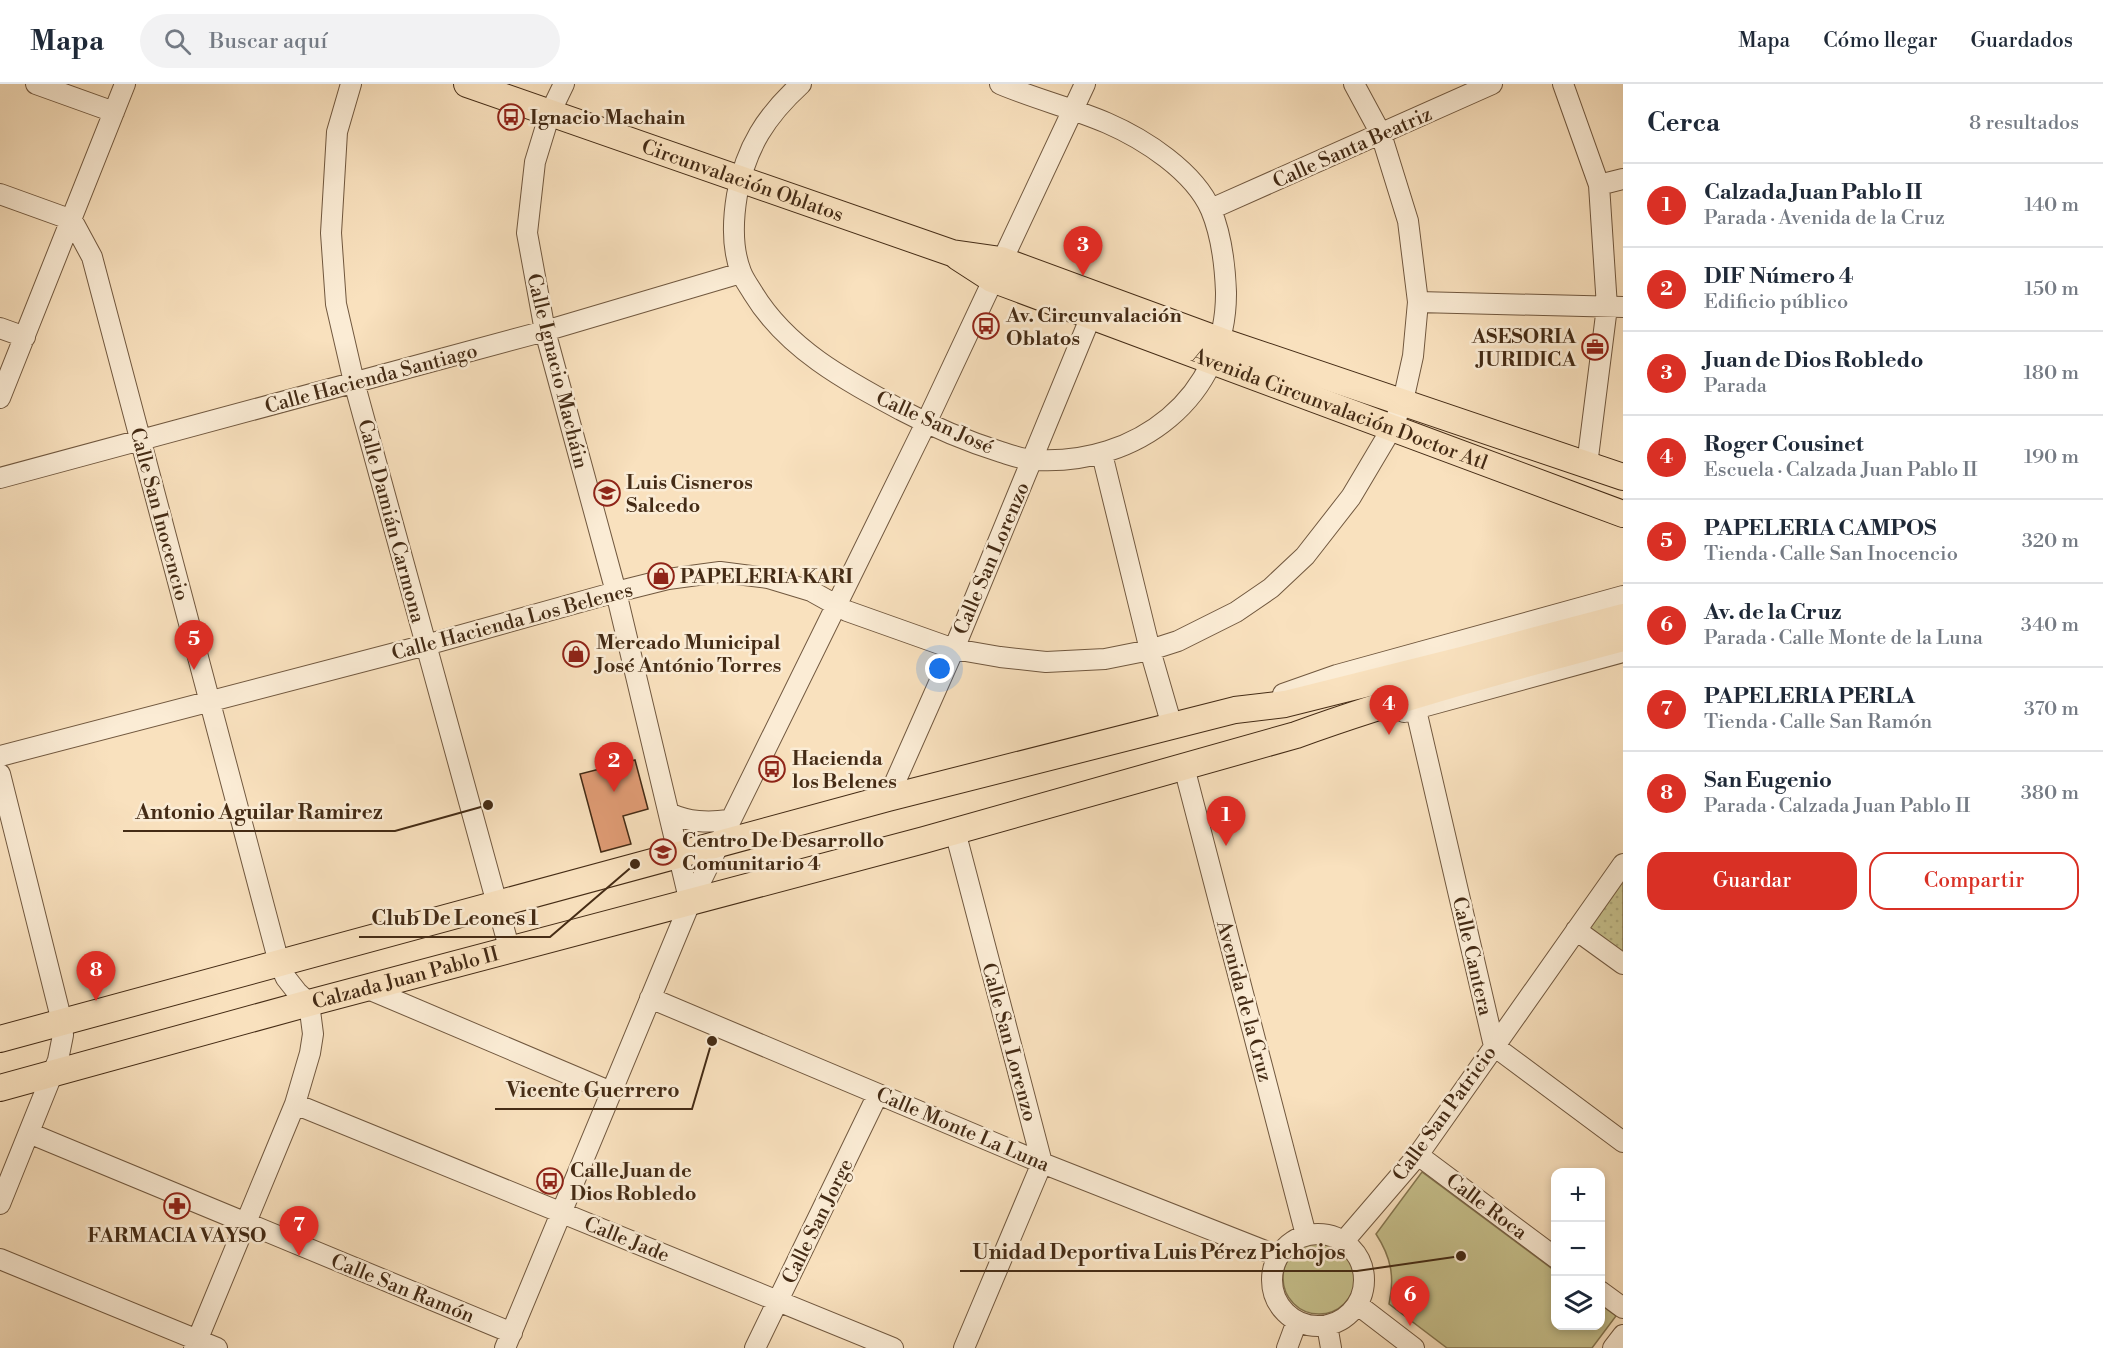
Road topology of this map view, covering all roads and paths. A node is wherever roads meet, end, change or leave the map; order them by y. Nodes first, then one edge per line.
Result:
1 (36, 84) edge
2 (125, 84) edge
3 (351, 84) edge
4 (467, 84) edge
5 (564, 84) edge
6 (801, 84) edge
7 (1000, 84) edge
8 (1085, 84) edge
9 (1354, 84) edge
10 (1492, 84) edge
11 (1563, 84) edge
12 (1072, 111) junction
13 (114, 112) junction
14 (550, 113) junction
15 (1381, 134) junction
16 (740, 179) junction
17 (1623, 179) edge
18 (1599, 185) junction
19 (0, 194) edge
20 (1211, 209) junction
21 (72, 220) junction
22 (997, 270) junction
23 (741, 273) junction
24 (1418, 302) junction
25 (1615, 307) edge
26 (1091, 316) junction
27 (0, 328) edge
28 (545, 331) junction
29 (25, 338) junction
30 (1217, 351) junction
31 (354, 382) junction
32 (0, 398) edge
33 (1403, 401) junction
34 (926, 423) junction
35 (1392, 428) junction
36 (140, 440) junction
37 (1102, 454) junction
38 (1032, 460) junction
39 (1587, 465) junction
40 (1623, 477) edge
41 (0, 478) edge
42 (1623, 514) edge
43 (616, 592) junction
44 (1623, 596) edge
45 (836, 604) junction
46 (1623, 617) edge
47 (1623, 638) edge
48 (426, 645) junction
49 (954, 649) junction
50 (1150, 650) junction
51 (1623, 652) edge
52 (1467, 669) junction
53 (211, 702) junction
54 (1235, 710) junction
55 (1416, 710) junction
56 (1172, 726) junction
57 (1296, 735) junction
58 (0, 756) edge
59 (1184, 767) junction
60 (0, 774) edge
61 (888, 798) junction
62 (669, 813) junction
63 (729, 819) junction
64 (955, 831) junction
65 (717, 845) junction
66 (679, 855) junction
67 (1623, 864) edge
68 (690, 903) junction
69 (497, 904) junction
70 (1576, 930) junction
71 (510, 951) junction
72 (279, 963) junction
73 (1623, 964) edge
74 (366, 988) junction
75 (650, 998) junction
76 (309, 1003) junction
77 (62, 1022) junction
78 (0, 1039) edge
79 (1494, 1046) junction
80 (52, 1074) junction
81 (0, 1088) edge
82 (611, 1092) junction
83 (878, 1094) junction
84 (295, 1104) junction
85 (29, 1133) junction
86 (1623, 1142) edge
87 (1418, 1155) junction
88 (1042, 1163) junction
89 (0, 1204) edge
90 (561, 1212) junction
91 (246, 1223) junction
92 (1306, 1234) junction
93 (1344, 1241) junction
94 (1551, 1254) edge
95 (1278, 1256) junction
96 (0, 1259) edge
97 (1605, 1295) edge
98 (778, 1301) junction
99 (1358, 1305) junction
100 (1623, 1308) edge
101 (1297, 1322) junction
102 (1327, 1325) junction
103 (1623, 1335) edge
104 (509, 1340) edge
105 (196, 1344) edge
106 (217, 1348) edge
107 (755, 1348) edge
108 (893, 1348) edge
109 (964, 1348) edge
110 (1287, 1348) edge
111 (1331, 1348) edge
112 (1414, 1348) edge
113 (1613, 1348) edge

1 - 13 street
2 - 13 street
3 - 31 street, Calle Damián Carmona
4 - 14 main road, Circunvalación Oblatos
5 - 14 street, Calle Ignacio Macháin
6 - 16 street, Calle San José
7 - 12 street
8 - 12 street
9 - 15 street, Calle Hacienda Los Belenes
10 - 15 street, Calle Santa Beatriz
11 - 18 street
12 - 20 street
12 - 22 street
13 - 21 street
14 - 16 main road, Circunvalación Oblatos
14 - 28 street, Calle Ignacio Macháin
15 - 20 street, Calle Santa Beatriz
15 - 24 street, Calle Hacienda Los Belenes
16 - 22 main road, Circunvalación Oblatos
16 - 23 street, Calle San José
17 - 18 street
18 - 25 street
19 - 21 street
20 - 30 street
21 - 29 street
21 - 36 street, Calle San Inocencio
22 - 26 main road, Avenida Circunvalación Doctor Atl
22 - 30 main road, Avenida Circunvalación Doctor Atl
22 - 34 street
23 - 28 street, Calle Hacienda Santiago
23 - 34 street, Calle San José
24 - 25 street
24 - 33 street, Calle Hacienda Los Belenes
25 - 39 street
26 - 30 main road, Avenida Circunvalación Doctor Atl
26 - 38 street, Calle San Lorenzo
27 - 29 street
28 - 31 street, Calle Hacienda Santiago
28 - 43 street, Calle Ignacio Macháin
29 - 32 street
30 - 33 main road, Avenida Circunvalación Doctor Atl
30 - 35 main road, Avenida Circunvalación Doctor Atl
30 - 37 street, Calle San José
31 - 36 street, Calle Hacienda Santiago
31 - 48 street, Calle Damián Carmona
33 - 35 street, Calle Hacienda Los Belenes
33 - 39 main road, Avenida Circunvalación Doctor Atl
34 - 38 street, Calle San José
34 - 45 street
35 - 42 main road, Avenida Circunvalación Doctor Atl
35 - 50 street, Calle Hacienda Los Belenes
36 - 41 street, Calle Hacienda Santiago
36 - 53 street, Calle San Inocencio
37 - 38 street, Calle San José
37 - 50 street
38 - 49 street, Calle San Lorenzo
39 - 40 main road, Avenida Circunvalación Doctor Atl
43 - 45 street, Calle Hacienda Los Belenes
43 - 48 street, Calle Hacienda Los Belenes
43 - 62 street, Calle Ignacio Macháin
44 - 54 street, Calzada Juan Pablo II
45 - 49 street, Calle Hacienda Los Belenes
45 - 63 street
46 - 52 main road, Calzada Juan Pablo II
47 - 52 main road, Calzada Juan Pablo II
48 - 53 street, Calle Hacienda Los Belenes
48 - 69 street, Calle Damián Carmona
49 - 50 street, Calle Hacienda Los Belenes
49 - 61 street, Calle San Lorenzo
50 - 56 street
51 - 55 street, Calzada Juan Pablo II
52 - 54 main road, Calzada Juan Pablo II
52 - 57 main road, Calzada Juan Pablo II
53 - 58 street, Calle Hacienda Los Belenes
53 - 72 street, Calle San Inocencio
54 - 56 main road, Calzada Juan Pablo II
55 - 57 street, Calzada Juan Pablo II
55 - 79 street, Calle Cantera
56 - 61 main road, Calzada Juan Pablo II
57 - 59 main road, Calzada Juan Pablo II
59 - 64 main road, Calzada Juan Pablo II
59 - 92 street, Avenida de la Cruz
60 - 77 street
61 - 65 main road, Calzada Juan Pablo II
62 - 63 street
62 - 66 street, Calle Ignacio Macháin
63 - 65 street
64 - 68 main road, Calzada Juan Pablo II
64 - 88 street, Calle San Lorenzo
65 - 66 main road, Calzada Juan Pablo II
65 - 68 street
66 - 68 street, Calle Ignacio Macháin
66 - 69 main road, Calzada Juan Pablo II
67 - 70 street, Calle San Patricio
68 - 71 main road, Calzada Juan Pablo II
68 - 75 street
69 - 71 street, Calle Damián Carmona
69 - 72 main road, Calzada Juan Pablo II
70 - 73 street
70 - 79 street, Calle San Patricio
71 - 74 main road, Calzada Juan Pablo II
72 - 76 street, Calle San Inocencio
72 - 77 main road, Calzada Juan Pablo II
74 - 76 main road, Calzada Juan Pablo II
74 - 82 street
75 - 82 street
75 - 83 street, Calle Monte La Luna
76 - 80 main road, Calzada Juan Pablo II
76 - 84 street
77 - 78 main road, Calzada Juan Pablo II
77 - 80 street
79 - 86 street
79 - 87 street, Calle San Patricio
80 - 81 main road, Calzada Juan Pablo II
80 - 85 street
82 - 90 street
83 - 88 street, Calle Monte La Luna
83 - 98 street, Calle San Jorge
84 - 90 street, Calle Jade
84 - 91 street
85 - 89 street
85 - 91 street, Calle San Ramón
87 - 93 street, Calle San Patricio
87 - 94 street, Calle Roca
88 - 95 street, Calle Monte La Luna
88 - 109 street
90 - 98 street, Calle Jade
90 - 104 street
91 - 104 street, Calle San Ramón
91 - 105 street
92 - 93 street
92 - 95 street
93 - 99 street
95 - 101 street
96 - 105 street
97 - 100 street
98 - 107 street, Calle San Jorge
98 - 108 street, Calle Jade
99 - 102 street
99 - 112 street
101 - 102 street
101 - 110 street
102 - 111 street
103 - 113 street
105 - 106 street

